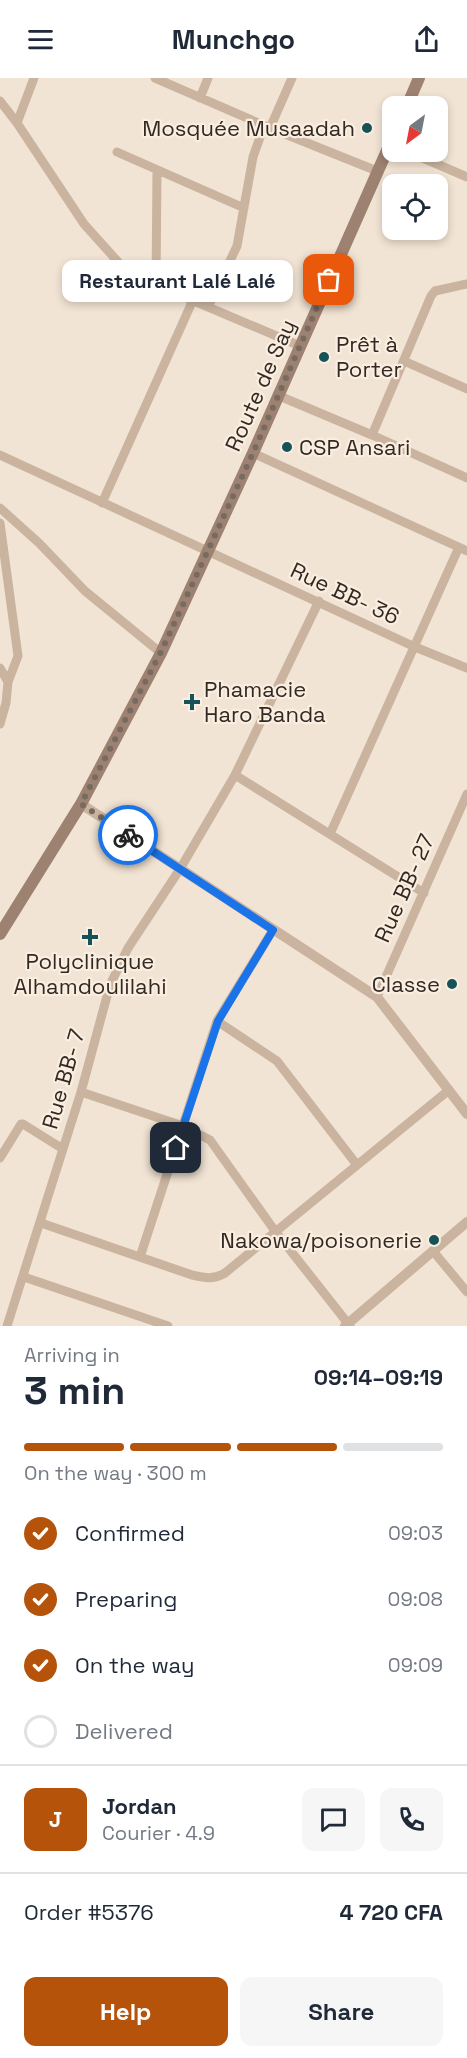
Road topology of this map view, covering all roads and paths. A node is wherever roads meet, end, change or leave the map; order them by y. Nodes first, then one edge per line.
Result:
1 (34, 78) edge
2 (155, 78) edge
3 (208, 78) edge
4 (292, 78) edge
5 (419, 78) edge
6 (411, 96) edge
7 (200, 98) junction
8 (1, 105) edge
9 (17, 123) junction
10 (267, 127) junction
11 (117, 152) dead end
12 (382, 161) edge
13 (432, 162) edge
14 (157, 170) junction
15 (377, 171) junction
16 (467, 177) edge
17 (244, 208) junction
18 (467, 284) edge
19 (156, 285) junction
20 (193, 300) junction
21 (208, 307) junction
22 (300, 346) junction
23 (404, 361) junction
24 (467, 389) edge
25 (277, 395) junction
26 (372, 435) junction
27 (253, 453) junction
28 (0, 455) edge
29 (467, 478) edge
30 (102, 503) junction
31 (0, 508) edge
32 (0, 523) edge
33 (463, 549) edge
34 (207, 551) junction
35 (319, 602) junction
36 (415, 647) junction
37 (161, 652) junction
38 (0, 668) edge
39 (467, 668) edge
40 (8, 682) junction
41 (0, 724) edge
42 (235, 775) junction
43 (467, 795) edge
44 (81, 804) junction
45 (330, 834) junction
46 (180, 869) junction
47 (424, 893) junction
48 (273, 930) junction
49 (0, 934) edge
50 (377, 997) junction
51 (218, 1021) junction
52 (449, 1090) junction
53 (81, 1092) junction
54 (467, 1114) edge
55 (183, 1126) junction
56 (63, 1149) junction
57 (0, 1158) edge
58 (357, 1166) junction
59 (467, 1222) edge
60 (41, 1223) junction
61 (275, 1231) junction
62 (433, 1251) junction
63 (140, 1257) junction
64 (24, 1277) junction
65 (467, 1292) edge
66 (347, 1325) edge
67 (7, 1326) edge
68 (168, 1326) edge

1 - 9 street
2 - 7 street
3 - 7 street
4 - 10 street
5 - 6 main road
7 - 10 street
8 - 9 street
9 - 19 street
10 - 15 street
10 - 17 street
11 - 14 street
12 - 15 main road, Route de Say
13 - 16 street
14 - 17 street
14 - 19 street
15 - 22 main road, Route de Say
17 - 21 street
18 - 23 street
19 - 20 street
20 - 21 street
20 - 30 street
21 - 22 street
22 - 25 main road, Route de Say
23 - 24 street
23 - 26 street
25 - 26 street
25 - 27 main road, Route de Say
26 - 29 street
27 - 33 street
27 - 34 main road, Route de Say
28 - 30 street, Rue BB- 36
30 - 34 street, Rue BB- 36
31 - 37 street
32 - 40 street
33 - 36 street
34 - 35 street, Rue BB- 36
34 - 37 main road, Route de Say
35 - 36 street, Rue BB- 36
35 - 42 street, Rue BB- 7
36 - 39 street, Rue BB- 36
36 - 45 street
37 - 44 main road, Route de Say
38 - 40 street
40 - 41 street
42 - 45 street
42 - 46 street, Rue BB- 7
43 - 47 street, Rue BB- 27
44 - 46 street
44 - 49 main road, Route de Say
45 - 47 street
46 - 48 street
46 - 53 street, Rue BB- 7
47 - 50 street, Rue BB- 27
48 - 50 street
48 - 51 street
50 - 52 street
51 - 55 street
51 - 58 street
52 - 54 street
52 - 58 street
53 - 55 street
53 - 56 street, Rue BB- 7
55 - 61 street
55 - 63 street
56 - 57 street
56 - 60 street, Rue BB- 7
58 - 61 street
59 - 62 street
60 - 63 street
60 - 64 street, Rue BB- 7
61 - 63 street
61 - 66 street
62 - 65 street
62 - 66 street
64 - 67 street, Rue BB- 7
64 - 68 street

